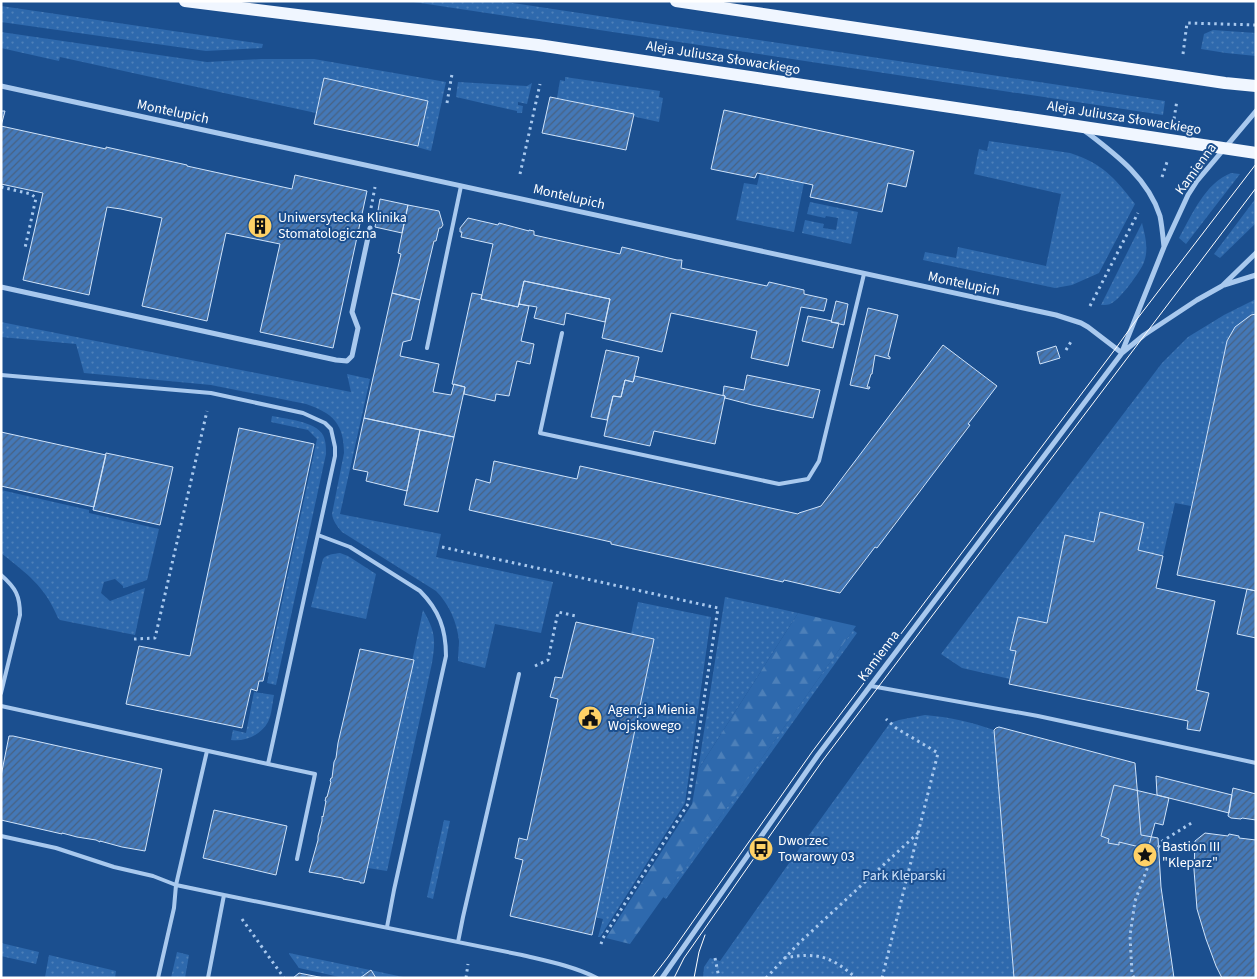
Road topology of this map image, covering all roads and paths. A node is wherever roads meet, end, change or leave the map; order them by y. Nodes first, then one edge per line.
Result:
1 (185, 1) edge
2 (676, 1) edge
3 (1256, 25) edge
4 (1184, 50) dead end
5 (452, 74) dead end
6 (540, 84) dead end
7 (1, 86) edge
8 (1256, 86) edge
9 (1176, 102) dead end
10 (447, 103) dead end
11 (1256, 110) edge
12 (1174, 117) dead end
13 (1079, 126) junction
14 (1225, 148) junction
15 (1256, 153) edge
16 (379, 168) junction
17 (520, 174) dead end
18 (461, 186) junction
19 (1, 187) edge
20 (1140, 209) dead end
21 (370, 228) joint
22 (1164, 247) junction
23 (25, 248) dead end
24 (1256, 254) edge
25 (864, 274) junction
26 (1256, 275) edge
27 (1222, 286) junction
28 (1, 287) edge
29 (1090, 306) dead end
30 (562, 333) dead end
31 (427, 348) dead end
32 (1122, 353) junction
33 (1, 375) edge
34 (211, 393) junction
35 (318, 535) junction
36 (442, 547) dead end
37 (1, 575) edge
38 (576, 616) dead end
39 (134, 639) dead end
40 (519, 674) joint
41 (870, 686) junction
42 (1, 693) edge
43 (1, 706) edge
44 (886, 719) dead end
45 (207, 751) junction
46 (1256, 763) edge
47 (268, 764) junction
48 (1193, 822) dead end
49 (919, 832) junction
50 (1, 836) edge
51 (298, 859) dead end
52 (176, 884) junction
53 (224, 895) junction
54 (387, 927) junction
55 (458, 942) junction
56 (600, 947) dead end
57 (715, 958) dead end
58 (784, 958) junction
59 (158, 978) edge
60 (208, 978) edge
61 (284, 978) edge
62 (597, 978) edge
63 (662, 978) edge
64 (719, 978) edge
65 (766, 978) edge
66 (856, 978) edge
67 (882, 978) edge
68 (1134, 978) edge

1 - 13 main road, Aleja Juliusza Słowackiego
2 - 8 main road
3 - 4 path
5 - 10 path
6 - 17 path
7 - 16 street, Montelupich
9 - 12 path
11 - 14 street, Kamienna
13 - 14 main road, Aleja Juliusza Słowackiego
13 - 22 street, Kamienna
14 - 15 main road, Aleja Juliusza Słowackiego
14 - 22 street, Kamienna
16 - 18 street, Montelupich
16 - 21 path
18 - 25 street, Montelupich
18 - 31 lane
19 - 23 path
20 - 29 path
21 - 28 street
22 - 32 street, Kamienna
24 - 27 street, Kamienna
25 - 30 lane
25 - 32 street, Montelupich
26 - 27 street, Kamienna
27 - 32 street, Kamienna
32 - 41 street, Kamienna
33 - 34 lane
34 - 35 lane
34 - 39 path
35 - 47 lane
35 - 54 lane
36 - 56 path
37 - 42 lane
38 - 40 path
40 - 55 lane
41 - 46 lane
41 - 63 street, Kamienna
43 - 45 lane
44 - 49 path
45 - 47 lane
45 - 52 lane
47 - 51 lane
48 - 68 path
49 - 58 path
49 - 67 path
50 - 52 lane
52 - 53 lane
52 - 59 lane
53 - 54 lane
53 - 60 lane
53 - 61 path
54 - 55 lane
55 - 62 lane
57 - 64 path
58 - 65 path
58 - 66 path

